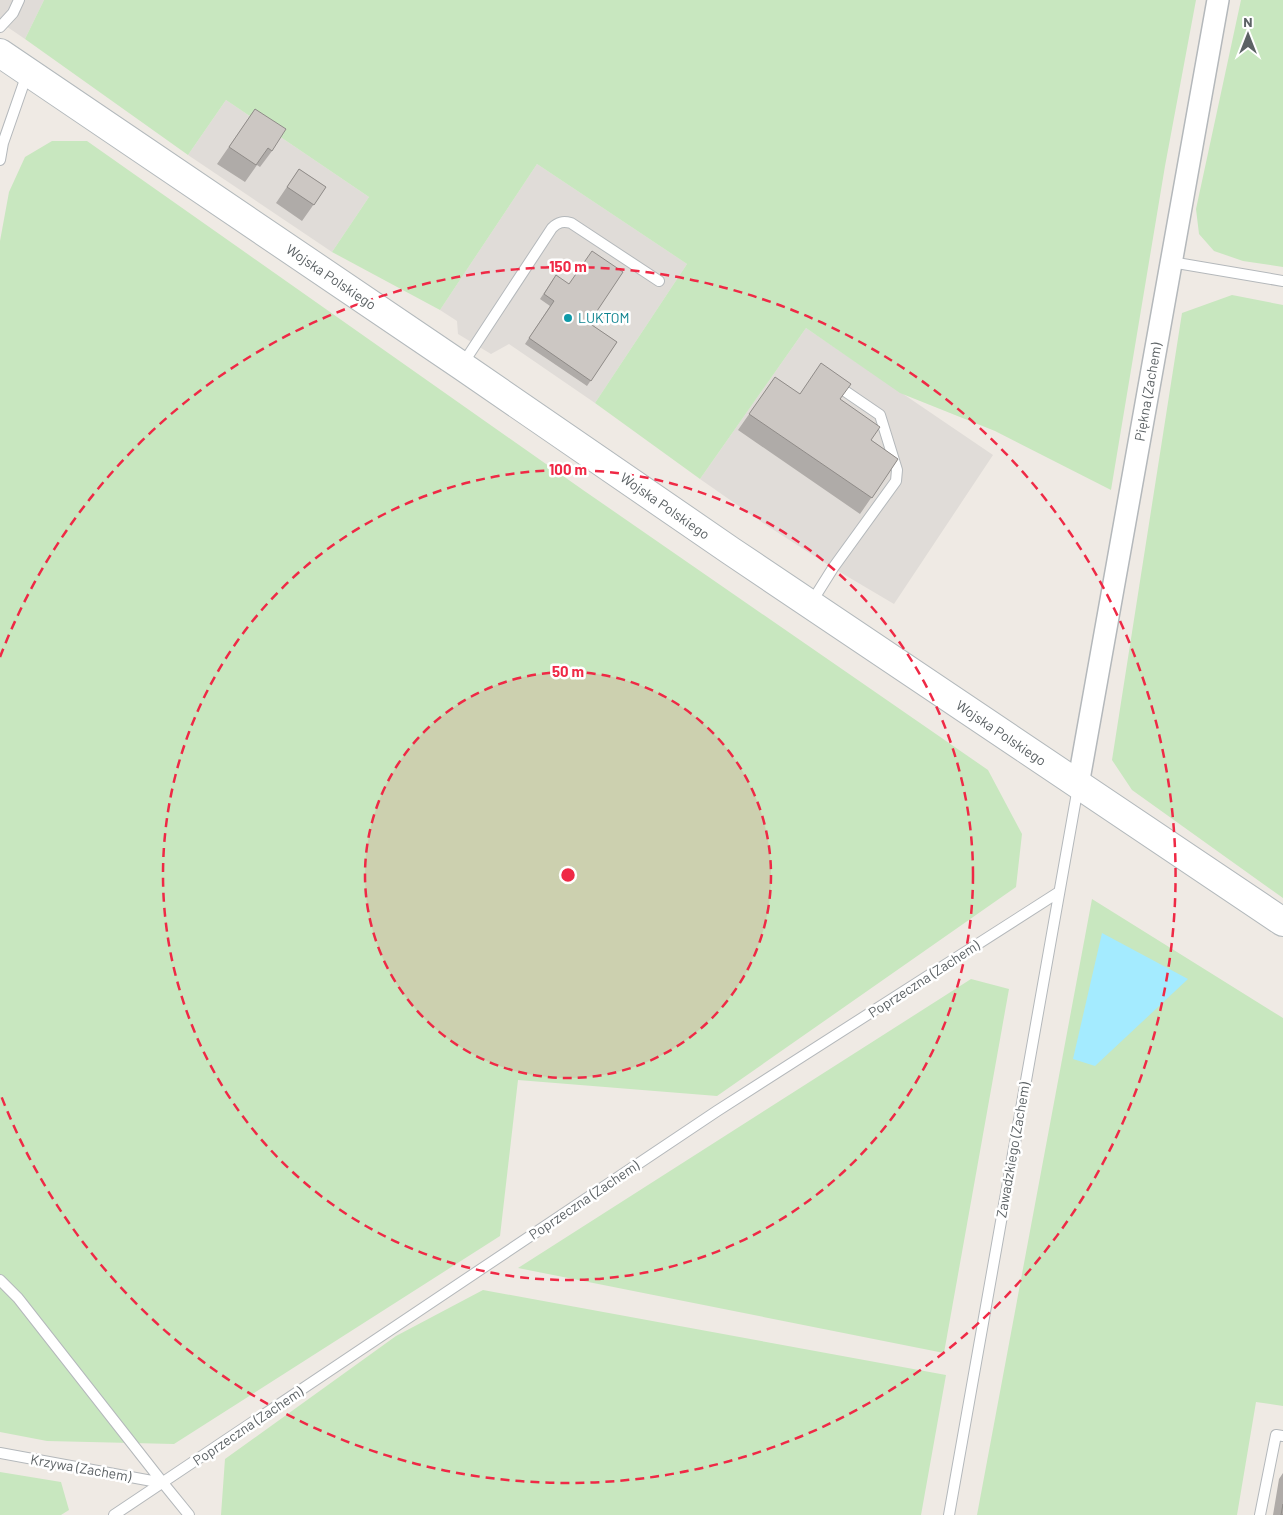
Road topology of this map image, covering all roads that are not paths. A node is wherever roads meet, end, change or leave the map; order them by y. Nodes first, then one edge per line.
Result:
1 (19, 0) edge
2 (1218, 0) edge
3 (0, 27) edge
4 (0, 53) edge
5 (28, 73) junction
6 (0, 160) edge
7 (1171, 262) junction
8 (659, 281) dead end
9 (1283, 281) edge
10 (462, 366) junction
11 (839, 387) edge
12 (810, 604) junction
13 (1078, 785) junction
14 (1059, 892) junction
15 (1283, 922) edge
16 (0, 1280) edge
17 (1283, 1436) edge
18 (0, 1453) edge
19 (163, 1483) junction
20 (114, 1515) edge
21 (190, 1515) edge
22 (949, 1515) edge
23 (1260, 1515) edge

1 - 3 lane
2 - 7 street, Piękna (Zachem)
4 - 5 street, Wojska Polskiego
5 - 6 lane
5 - 10 street, Wojska Polskiego
7 - 9 lane
7 - 13 street, Piękna (Zachem)
8 - 10 lane
10 - 12 street, Wojska Polskiego
11 - 12 lane
12 - 13 street, Wojska Polskiego
13 - 14 lane, Zawadzkiego (Zachem)
13 - 15 street, Wojska Polskiego
14 - 19 lane, Poprzeczna (Zachem)
14 - 22 lane, Zawadzkiego (Zachem)
16 - 19 lane
17 - 23 lane
18 - 19 lane, Krzywa (Zachem)
19 - 20 lane, Poprzeczna (Zachem)
19 - 21 lane

